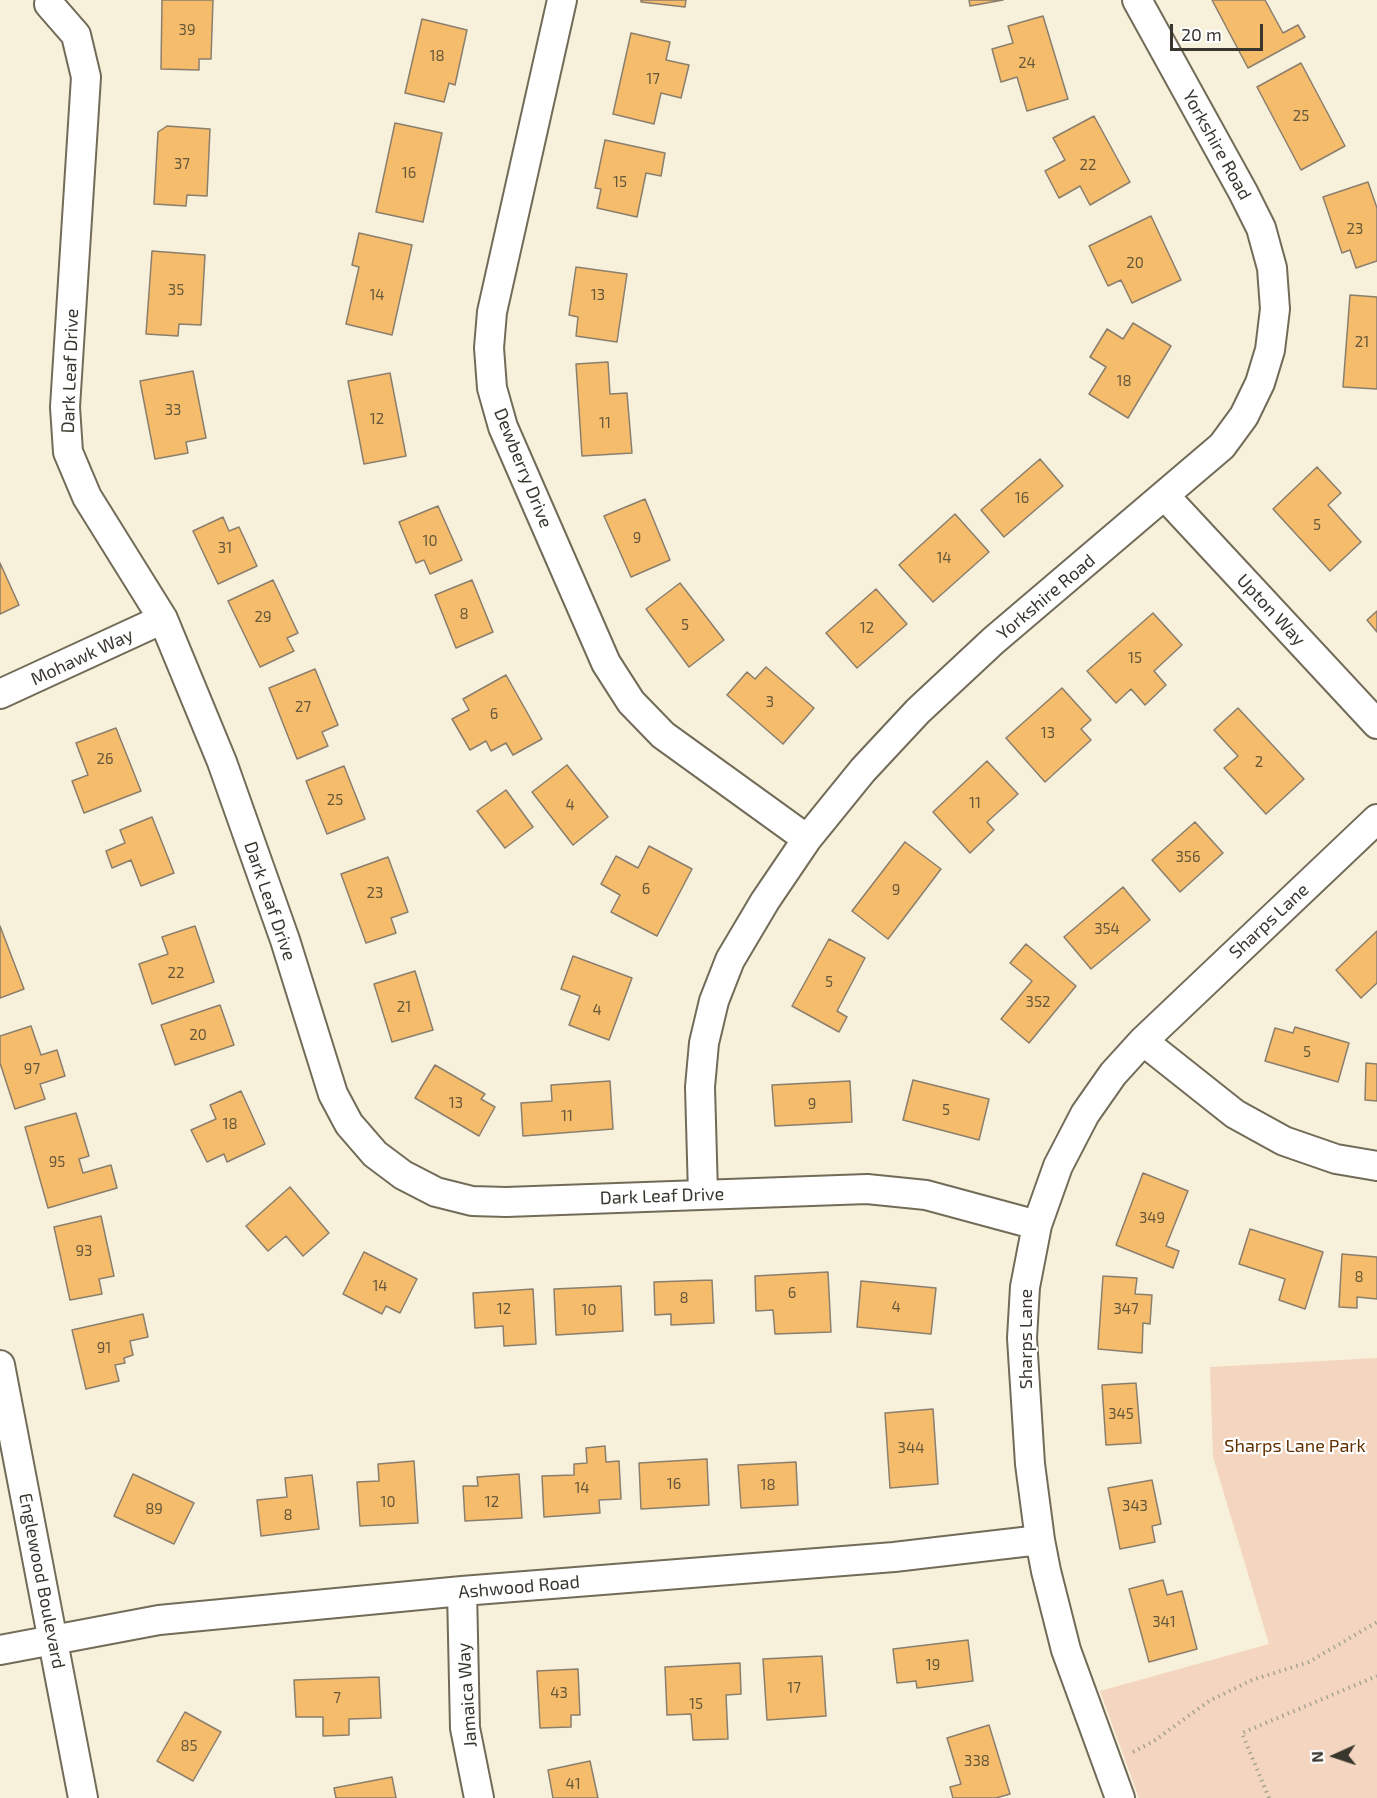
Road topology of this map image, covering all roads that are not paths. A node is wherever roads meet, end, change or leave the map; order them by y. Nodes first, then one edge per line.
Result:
1 (562, 0) edge
2 (1137, 0) edge
3 (49, 4) dead end
4 (1165, 496) junction
5 (163, 619) junction
6 (0, 694) edge
7 (1377, 724) edge
8 (1377, 819) edge
9 (807, 839) junction
10 (1143, 1041) junction
11 (1377, 1167) edge
12 (703, 1194) junction
13 (1037, 1225) junction
14 (0, 1365) edge
15 (1040, 1540) junction
16 (462, 1591) junction
17 (53, 1640) junction
18 (0, 1650) edge
19 (83, 1798) edge
20 (479, 1798) edge
21 (1120, 1798) edge

1 - 9 street, Dewberry Drive
2 - 4 street, Yorkshire Road
3 - 5 street, Dark Leaf Drive
4 - 7 street, Upton Way
4 - 9 street, Yorkshire Road
5 - 6 street, Mohawk Way
5 - 12 street, Dark Leaf Drive
8 - 10 street, Sharps Lane
9 - 12 street, Yorkshire Road
10 - 11 street
10 - 13 street, Sharps Lane
12 - 13 street, Dark Leaf Drive
13 - 15 street, Sharps Lane
14 - 17 street, Englewood Boulevard
15 - 16 street, Ashwood Road
15 - 21 street, Sharps Lane
16 - 17 street, Ashwood Road
16 - 20 street, Jamaica Way
17 - 18 street, Ashwood Road
17 - 19 street, Englewood Boulevard

